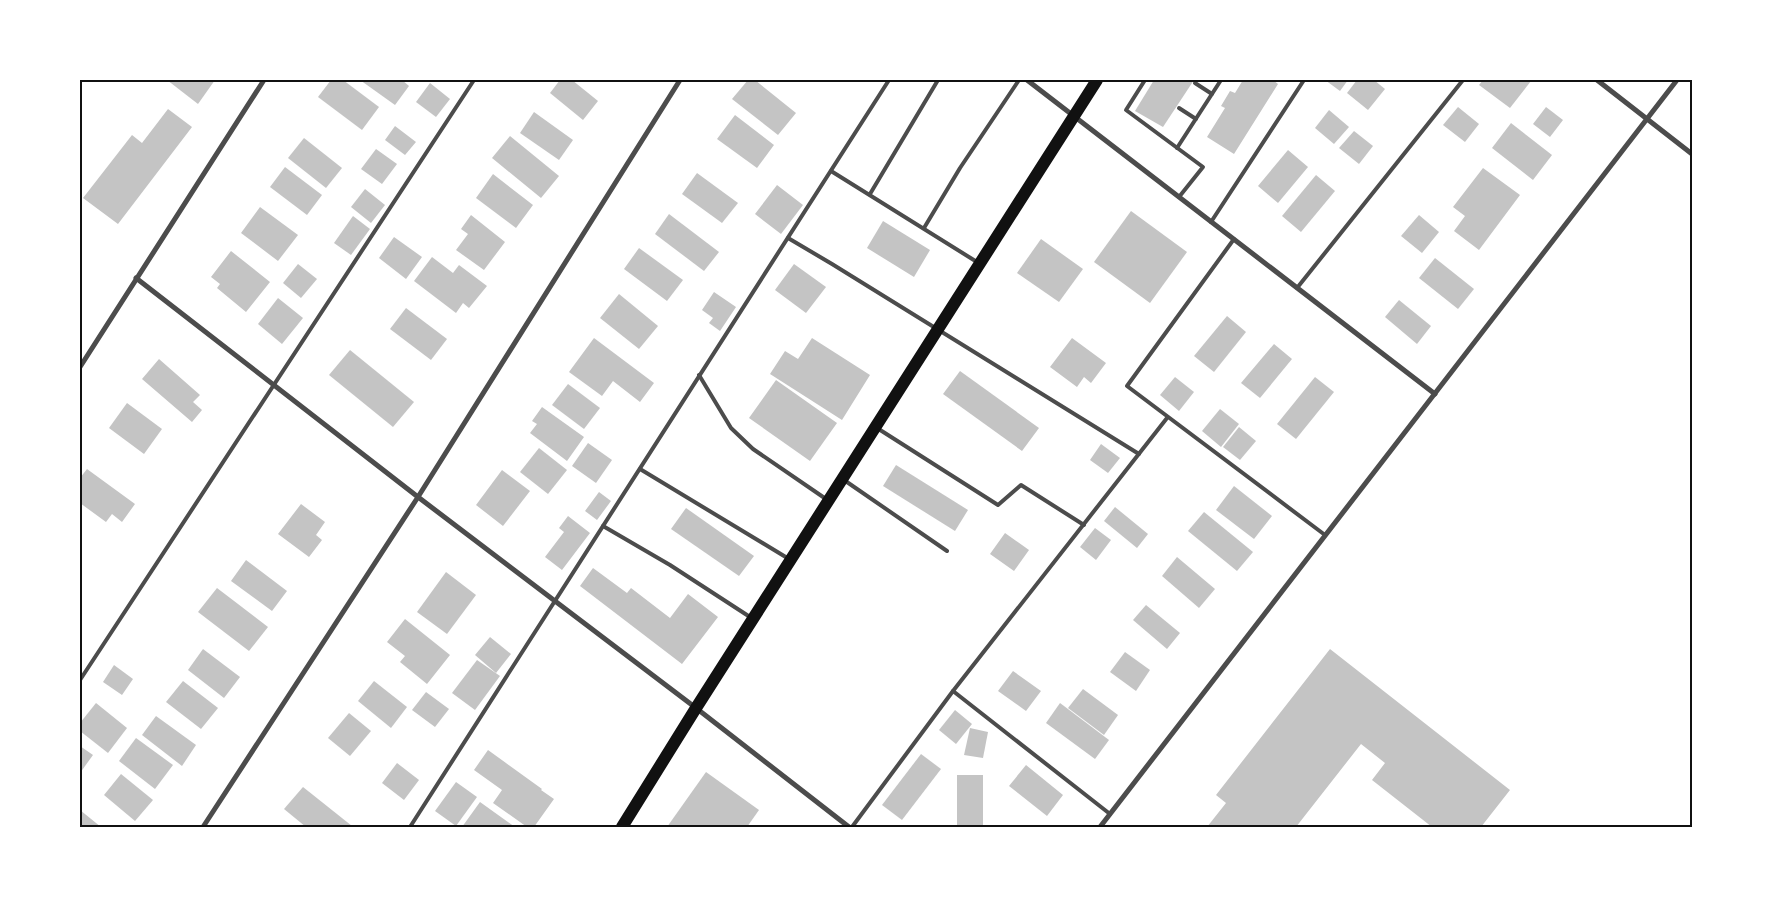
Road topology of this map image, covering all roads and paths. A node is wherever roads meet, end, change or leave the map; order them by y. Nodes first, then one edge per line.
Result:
1 (264, 80) edge
2 (474, 80) edge
3 (680, 80) edge
4 (889, 80) edge
5 (938, 80) edge
6 (1019, 80) edge
7 (1027, 80) edge
8 (1097, 80) edge
9 (1222, 80) edge
10 (1304, 80) edge
11 (1463, 80) edge
12 (1596, 80) edge
13 (1677, 80) edge
14 (1144, 82) edge
15 (1195, 83) dead end
16 (1149, 88) dead end
17 (1212, 94) junction
18 (1179, 108) dead end
19 (1074, 116) junction
20 (1196, 119) junction
21 (1647, 119) junction
22 (1177, 148) junction
23 (1692, 154) edge
24 (831, 170) junction
25 (870, 194) junction
26 (1179, 197) junction
27 (1211, 222) junction
28 (924, 228) junction
29 (788, 238) junction
30 (1234, 239) junction
31 (980, 263) junction
32 (136, 278) junction
33 (1297, 288) junction
34 (938, 330) junction
35 (80, 367) edge
36 (699, 376) junction
37 (274, 384) junction
38 (1435, 394) junction
39 (1167, 418) junction
40 (876, 427) junction
41 (1139, 454) junction
42 (640, 469) junction
43 (842, 478) junction
44 (418, 497) junction
45 (828, 501) junction
46 (1084, 525) junction
47 (603, 526) junction
48 (1325, 535) junction
49 (948, 551) dead end
50 (790, 560) junction
51 (555, 601) junction
52 (753, 619) junction
53 (80, 680) edge
54 (953, 691) junction
55 (696, 708) junction
56 (1110, 814) junction
57 (203, 827) edge
58 (410, 827) edge
59 (622, 827) edge
60 (850, 827) edge
61 (1100, 827) edge

1 - 32 street
2 - 37 lane
3 - 44 street
4 - 24 lane
5 - 25 lane
6 - 28 lane
7 - 19 street
8 - 19 main road
9 - 17 lane
10 - 27 lane
11 - 33 lane
12 - 21 street
13 - 21 street
14 - 16 lane
14 - 22 lane
15 - 17 lane
17 - 20 lane
18 - 20 lane
19 - 26 street
19 - 31 main road
20 - 22 lane
21 - 23 street
21 - 38 street
22 - 26 lane
24 - 25 lane
24 - 29 lane
25 - 28 lane
26 - 27 street
27 - 30 street
28 - 31 lane
29 - 34 lane
29 - 36 lane
30 - 33 street
30 - 39 lane
31 - 34 main road
32 - 35 street
32 - 37 street
33 - 38 street
34 - 40 main road
34 - 41 lane
36 - 42 lane
36 - 45 lane
37 - 44 street
37 - 53 lane
38 - 48 street
39 - 41 lane
39 - 48 lane
40 - 43 main road
40 - 46 lane
41 - 46 lane
42 - 47 lane
42 - 50 lane
43 - 45 main road
43 - 49 lane
44 - 51 street
44 - 57 street
45 - 50 main road
46 - 54 lane
47 - 51 lane
47 - 52 lane
48 - 56 street
50 - 52 main road
51 - 55 street
51 - 58 lane
52 - 55 main road
54 - 56 lane
54 - 60 lane
55 - 59 main road
55 - 60 street
56 - 61 street

